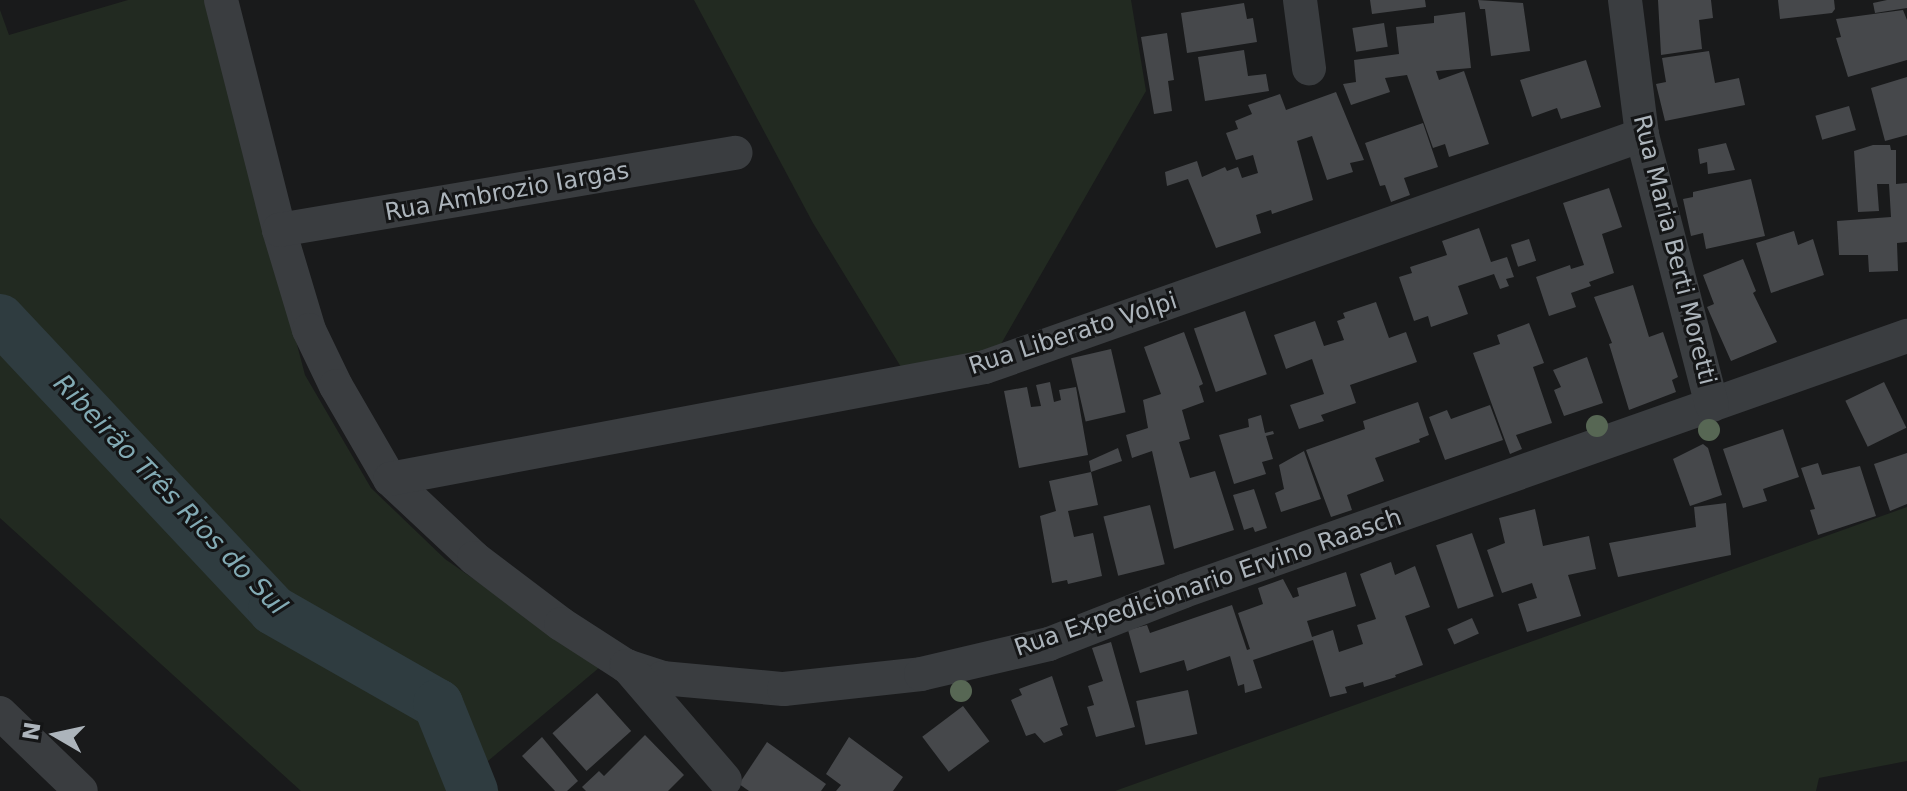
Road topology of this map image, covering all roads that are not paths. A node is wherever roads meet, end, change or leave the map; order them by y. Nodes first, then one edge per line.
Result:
1 (221, 0) edge
2 (1300, 0) edge
3 (1625, 0) edge
4 (1309, 68) dead end
5 (1642, 135) junction
6 (736, 153) dead end
7 (279, 230) junction
8 (1907, 336) edge
9 (1712, 405) junction
10 (390, 479) junction
11 (626, 666) junction
12 (0, 713) edge
13 (725, 780) dead end
14 (81, 791) edge

1 - 7 street, Rua Expedicionario Ervino Raasch
2 - 4 street
3 - 5 street, Rua Maria Berti Moretti
5 - 9 street, Rua Maria Berti Moretti
5 - 10 street, Rua Liberato Volpi
6 - 7 street, Rua Ambrozio Iargas
7 - 10 street, Rua Expedicionario Ervino Raasch
8 - 9 street, Rua Expedicionario Ervino Raasch
9 - 11 street, Rua Expedicionario Ervino Raasch
10 - 11 street, Rua Expedicionario Ervino Raasch
11 - 13 street
12 - 14 street

